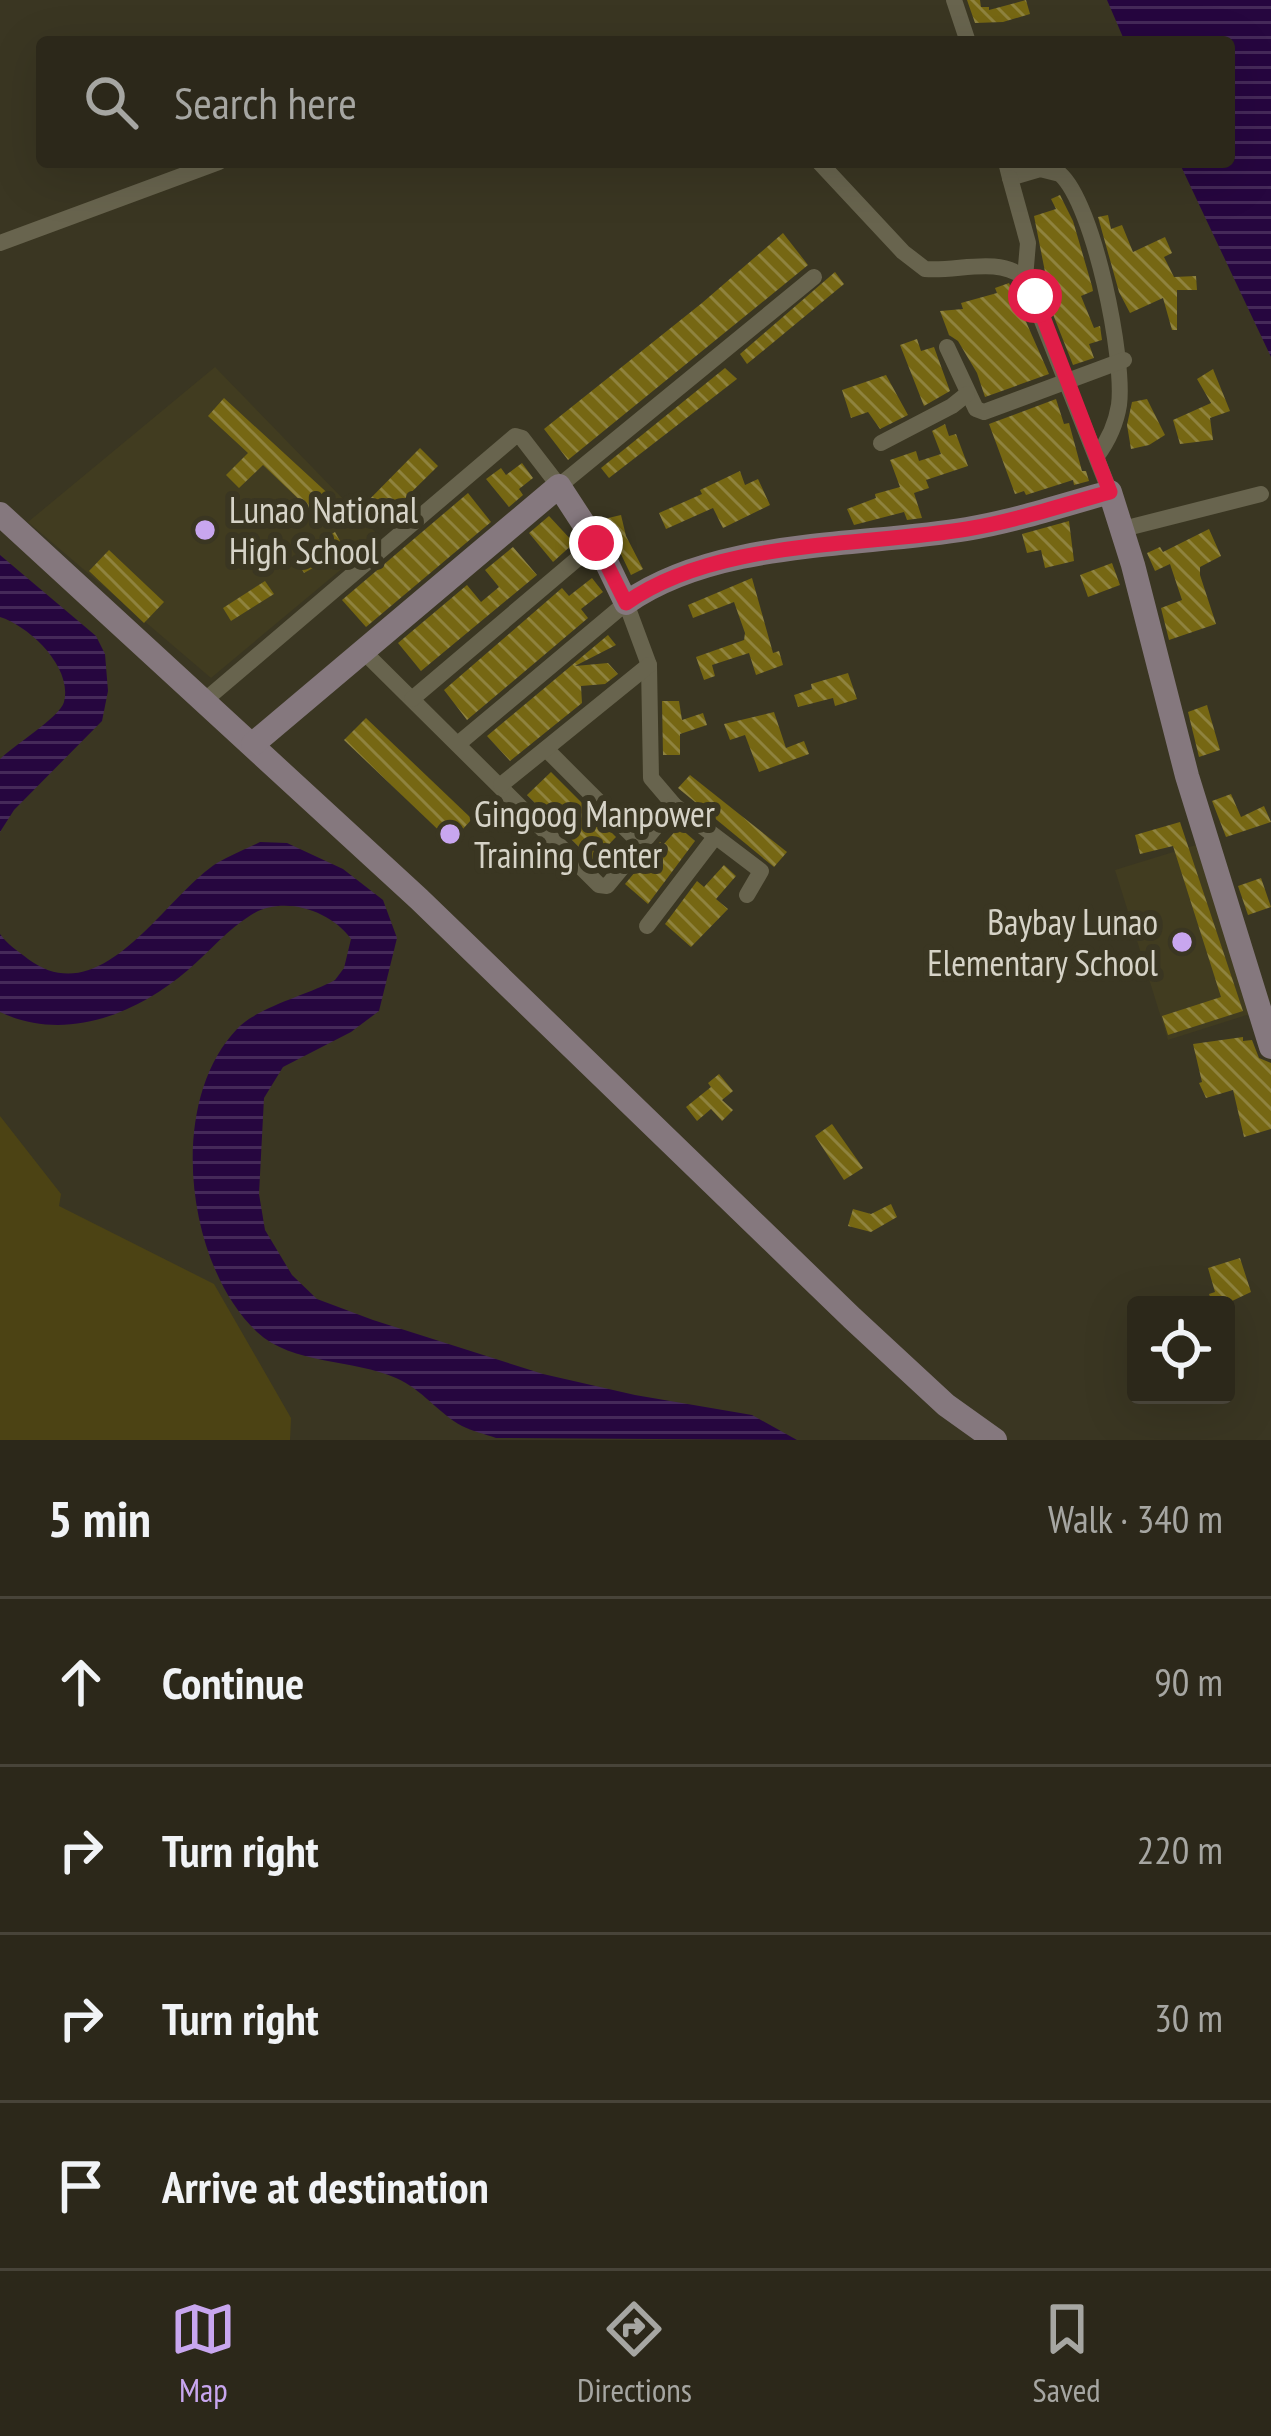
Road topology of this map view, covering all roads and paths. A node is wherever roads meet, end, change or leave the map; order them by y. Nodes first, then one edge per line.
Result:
1 (954, 0) edge
2 (966, 36) edge
3 (203, 168) edge
4 (825, 168) edge
5 (1008, 170) edge
6 (0, 244) edge
7 (814, 277) dead end
8 (1025, 278) junction
9 (947, 347) dead end
10 (1122, 361) junction
11 (1067, 381) junction
12 (967, 394) junction
13 (881, 443) dead end
14 (1097, 456) junction
15 (559, 486) junction
16 (1110, 492) junction
17 (1261, 494) dead end
18 (0, 514) edge
19 (1123, 529) junction
20 (596, 543) junction
21 (626, 603) junction
22 (364, 652) junction
23 (649, 665) junction
24 (412, 699) junction
25 (204, 701) junction
26 (254, 745) junction
27 (458, 745) junction
28 (546, 749) junction
29 (501, 785) junction
30 (674, 805) junction
31 (715, 837) junction
32 (641, 844) junction
33 (747, 896) dead end
34 (647, 926) dead end
35 (1271, 1047) edge
36 (995, 1440) edge

1 - 2 street
3 - 6 street
4 - 8 street
5 - 8 street
5 - 10 street
7 - 15 street
8 - 11 street
9 - 12 street
10 - 11 street
10 - 14 street
11 - 12 street
11 - 14 street
12 - 13 street
14 - 16 street
15 - 20 street
15 - 22 street
15 - 25 street
16 - 19 street
16 - 21 street
17 - 19 street
18 - 25 street
19 - 35 street
20 - 21 street
20 - 24 street
21 - 23 street
21 - 27 street
22 - 24 street
22 - 26 street
23 - 28 street
23 - 30 street
24 - 27 street
25 - 26 street
26 - 36 street
27 - 29 street
28 - 29 street
28 - 32 street
29 - 32 street
30 - 31 street
30 - 32 street
31 - 33 street
31 - 34 street

